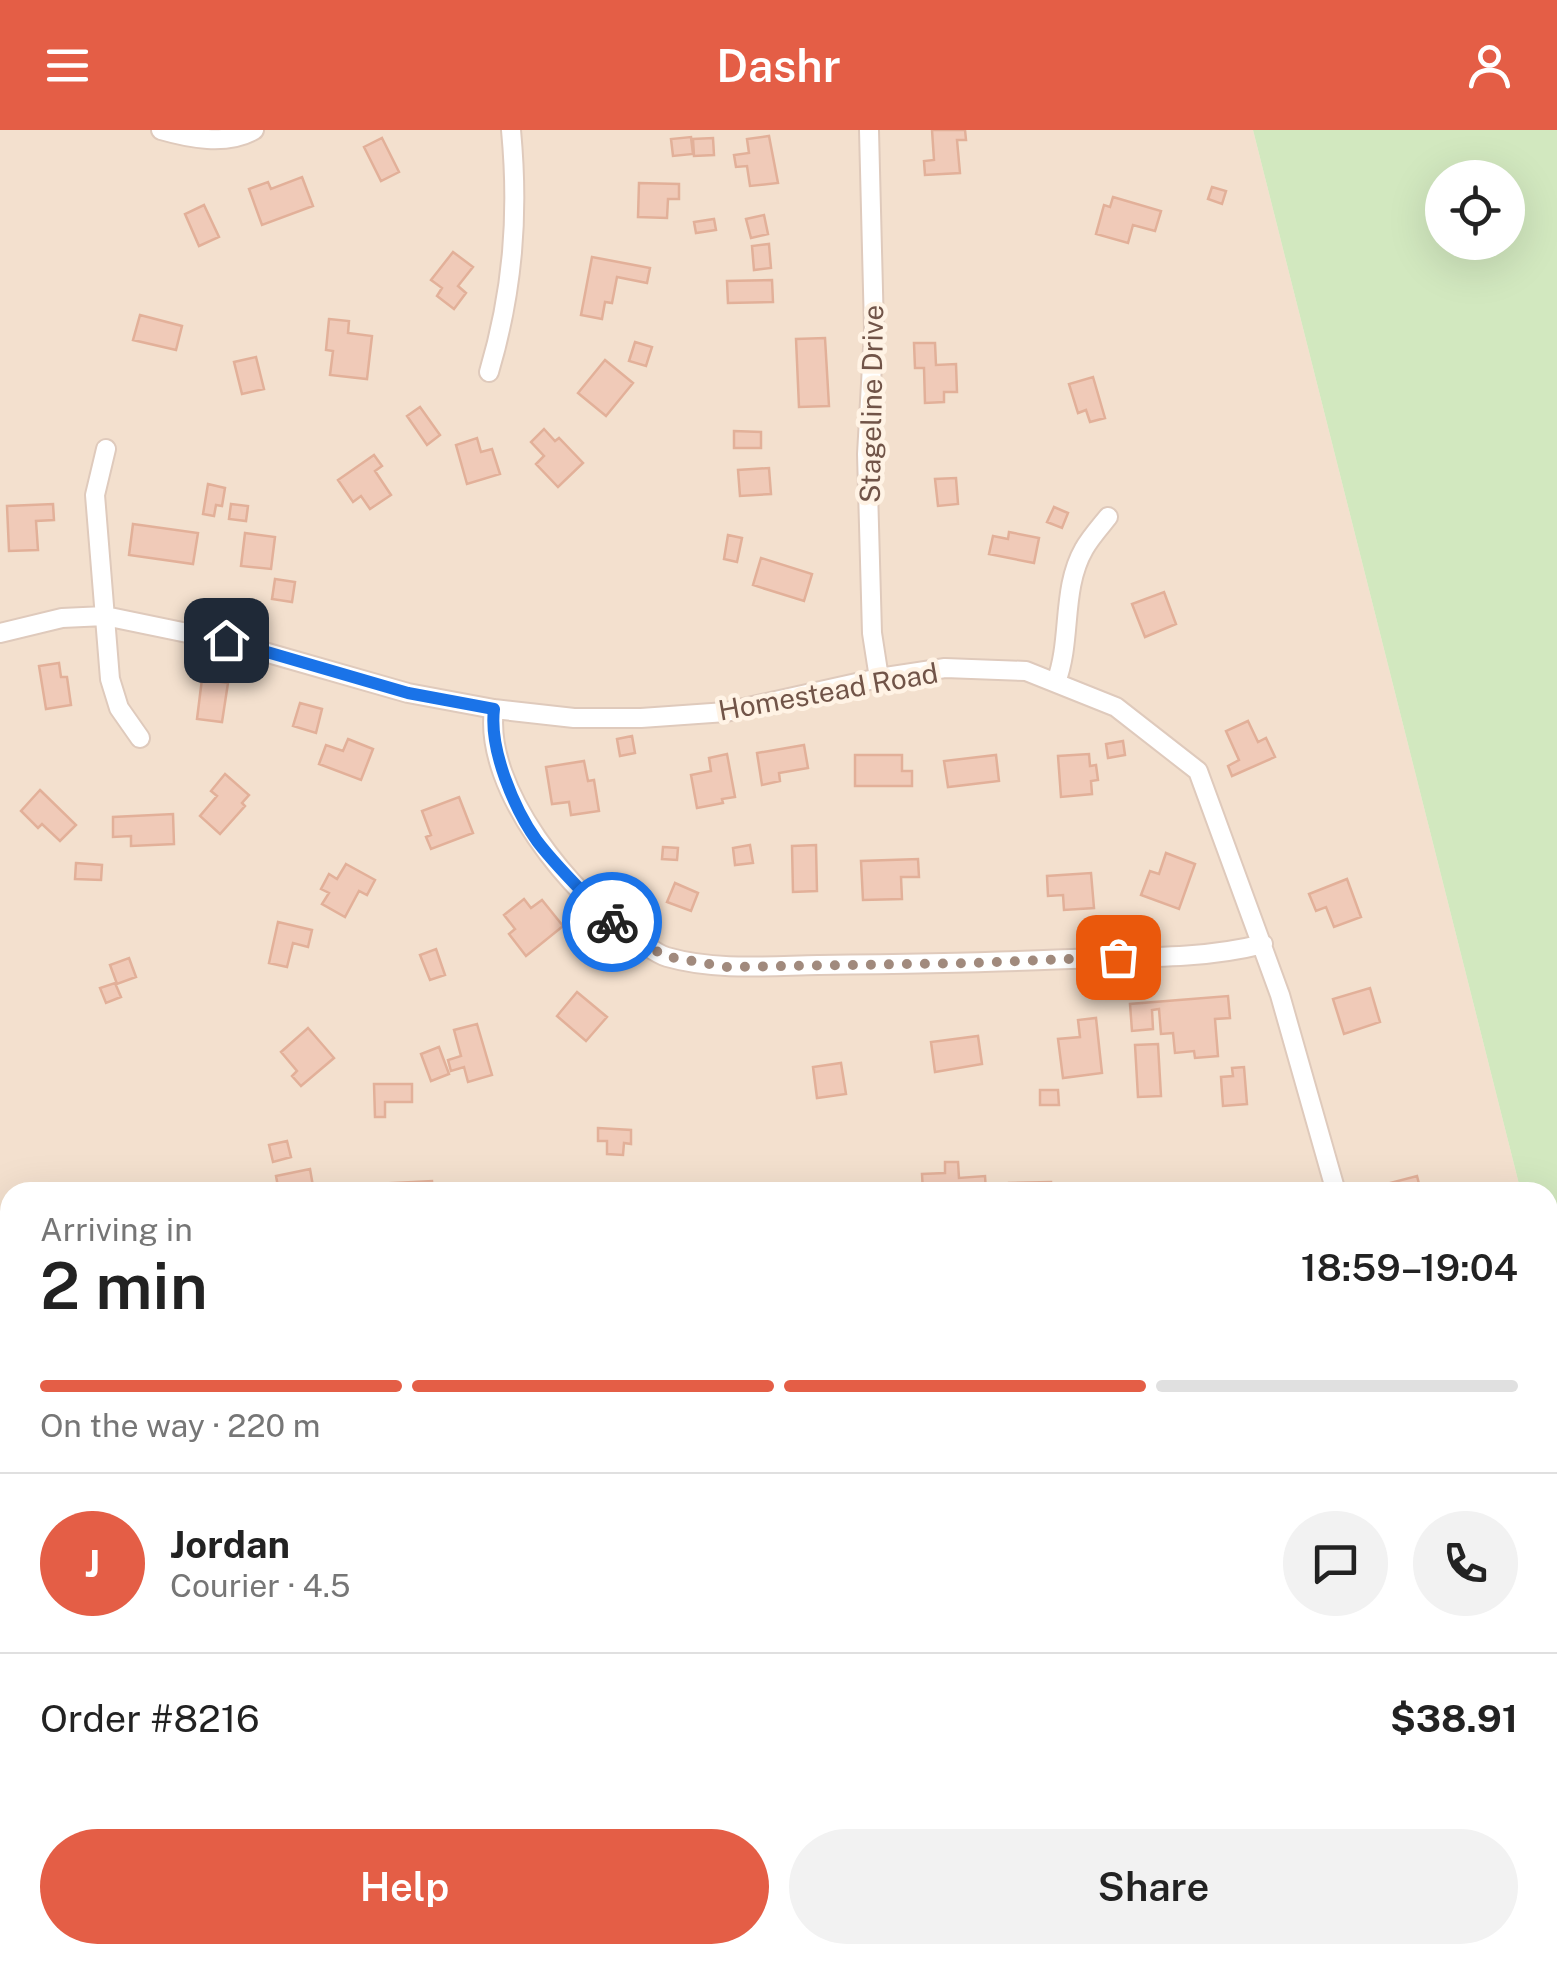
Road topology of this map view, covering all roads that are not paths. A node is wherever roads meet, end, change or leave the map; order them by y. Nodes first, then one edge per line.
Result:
1 (160, 130) edge
2 (254, 130) edge
3 (511, 130) edge
4 (869, 130) edge
5 (489, 372) dead end
6 (106, 448) dead end
7 (1108, 517) dead end
8 (106, 616) junction
9 (0, 633) edge
10 (880, 678) junction
11 (1056, 682) junction
12 (494, 709) junction
13 (140, 738) dead end
14 (1262, 944) junction
15 (1333, 1182) edge

1 - 2 street
3 - 5 street
4 - 10 street, Stageline Drive
6 - 8 street
7 - 11 street
8 - 9 street, Homestead Road
8 - 12 street, Homestead Road
8 - 13 street
10 - 11 street, Homestead Road
10 - 12 street, Homestead Road
11 - 14 street, Homestead Road
12 - 14 street
14 - 15 street, Homestead Road

